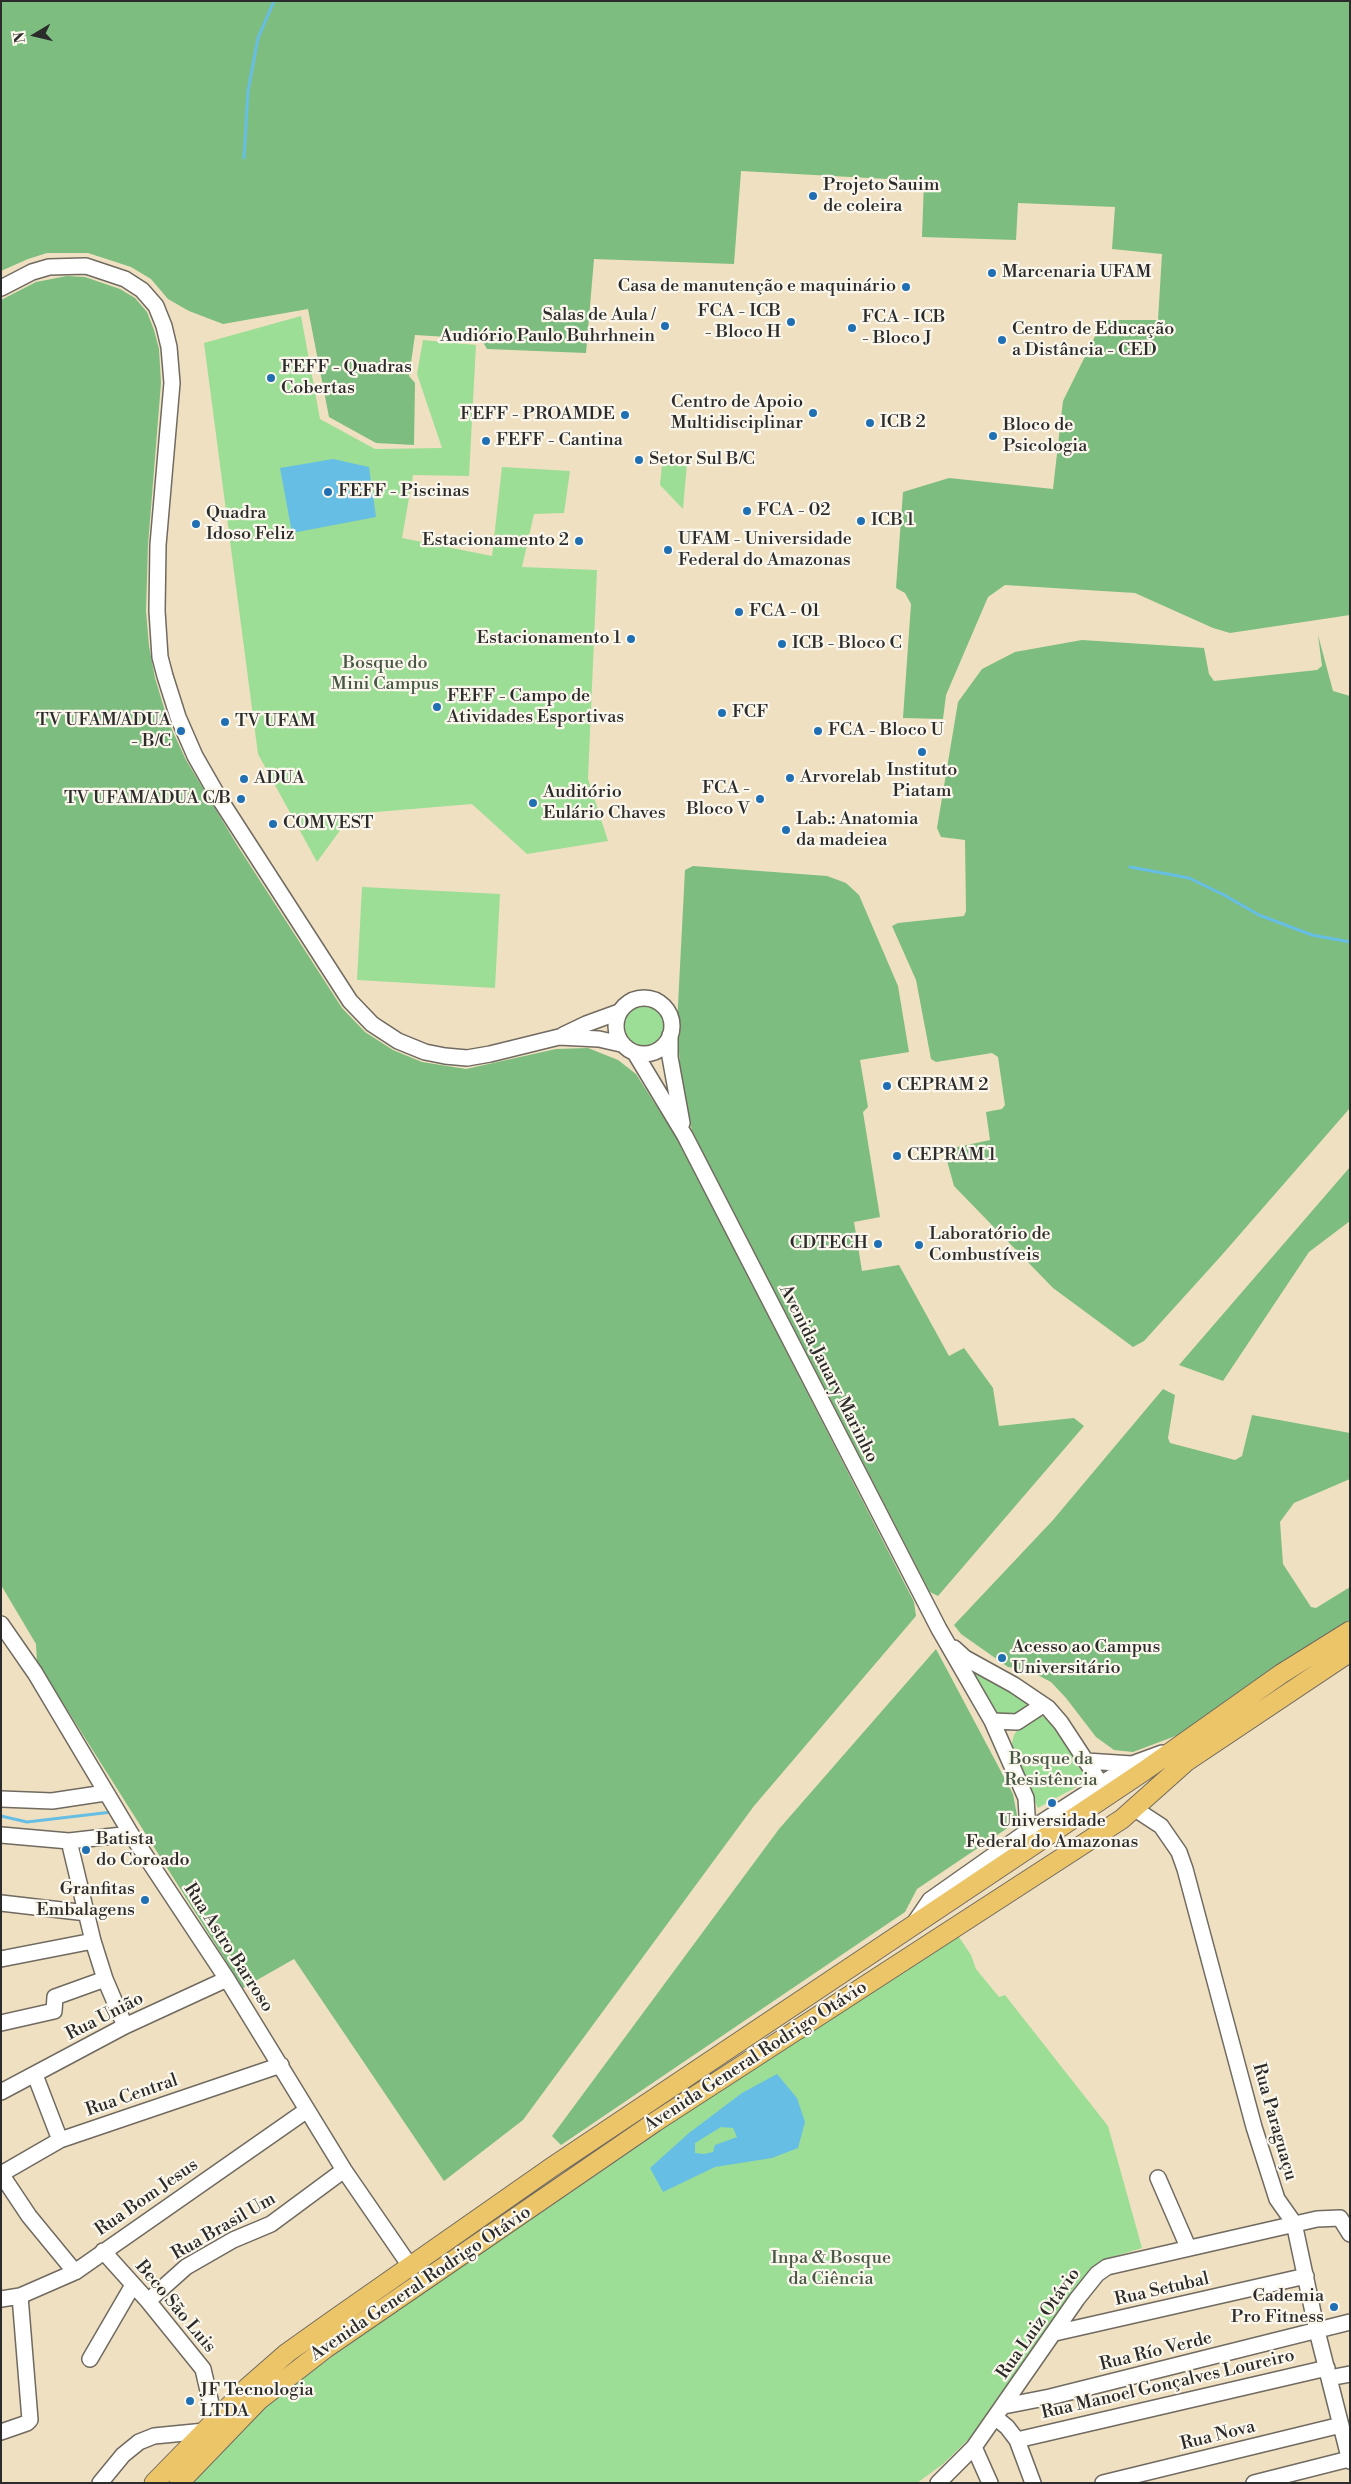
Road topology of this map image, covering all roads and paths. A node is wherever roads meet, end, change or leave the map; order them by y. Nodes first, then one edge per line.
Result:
1 (1, 288) edge
2 (619, 1012) junction
3 (670, 1035) junction
4 (559, 1038) junction
5 (622, 1044) junction
6 (635, 1053) junction
7 (685, 1136) junction
8 (1, 1624) edge
9 (939, 1629) junction
10 (1350, 1631) edge
11 (1350, 1652) edge
12 (1042, 1705) junction
13 (992, 1721) junction
14 (1017, 1722) junction
15 (1002, 1744) junction
16 (1180, 1747) junction
17 (1086, 1761) junction
18 (1132, 1764) junction
19 (1104, 1790) junction
20 (105, 1793) junction
21 (1, 1799) edge
22 (1134, 1809) junction
23 (1028, 1831) junction
24 (132, 1834) junction
25 (1, 1835) edge
26 (69, 1841) junction
27 (996, 1900) junction
28 (1, 1903) edge
29 (87, 1912) junction
30 (910, 1929) junction
31 (93, 1941) junction
32 (1, 1959) edge
33 (105, 1979) junction
34 (227, 1979) junction
35 (1, 2023) edge
36 (125, 2026) junction
37 (280, 2065) junction
38 (35, 2075) junction
39 (1, 2092) edge
40 (307, 2110) junction
41 (60, 2140) junction
42 (344, 2170) junction
43 (1, 2174) edge
44 (1158, 2178) dead end
45 (1294, 2223) junction
46 (1350, 2234) edge
47 (1188, 2247) junction
48 (103, 2252) junction
49 (410, 2266) junction
50 (75, 2272) junction
51 (1306, 2276) junction
52 (133, 2285) junction
53 (20, 2296) junction
54 (1, 2299) edge
55 (148, 2300) junction
56 (1350, 2322) edge
57 (1317, 2331) junction
58 (1055, 2334) junction
59 (90, 2359) dead end
60 (1328, 2373) junction
61 (1350, 2374) edge
62 (1000, 2412) junction
63 (1341, 2425) junction
64 (210, 2426) junction
65 (1, 2432) edge
66 (1017, 2440) junction
67 (974, 2447) junction
68 (1350, 2460) edge
69 (100, 2483) edge
70 (154, 2483) edge
71 (179, 2483) edge
72 (938, 2483) edge
73 (990, 2483) edge
74 (1034, 2483) edge
75 (1103, 2483) edge
76 (1254, 2483) edge

1 - 4 street
2 - 3 street
2 - 4 street
2 - 5 street
3 - 6 street
3 - 7 street, Avenida Jauary Marinho
4 - 5 street
5 - 6 street
6 - 7 street, Avenida Jauary Marinho
7 - 9 street, Avenida Jauary Marinho
8 - 20 street, Rua Astro Barroso
9 - 12 street, Avenida Jauary Marinho
9 - 13 street, Avenida Jauary Marinho
10 - 16 main road, Avenida General Rodrigo Otávio
11 - 22 main road, Avenida General Rodrigo Otávio
12 - 14 street
12 - 17 street, Avenida Jauary Marinho
13 - 14 street
13 - 15 street, Avenida Jauary Marinho
14 - 15 street
15 - 23 street, Avenida Jauary Marinho
16 - 18 street, Avenida General Rodrigo Otávio
16 - 19 main road, Avenida General Rodrigo Otávio
17 - 18 street
17 - 19 street, Avenida Jauary Marinho
18 - 19 street, Avenida General Rodrigo Otávio
19 - 23 street, Avenida General Rodrigo Otávio
19 - 27 main road
19 - 30 main road, Avenida General Rodrigo Otávio
20 - 21 street
20 - 24 street, Rua Astro Barroso
22 - 27 main road, Avenida General Rodrigo Otávio
22 - 45 street, Rua Paraguaçu
23 - 30 street, Avenida General Rodrigo Otávio
24 - 26 street
24 - 34 street, Rua Astro Barroso
25 - 26 street
26 - 29 street
27 - 71 main road, Avenida General Rodrigo Otávio
28 - 29 street
29 - 31 street
30 - 49 main road, Avenida General Rodrigo Otávio
31 - 32 street
31 - 33 street
33 - 35 street
33 - 36 street
34 - 36 street, Rua União
34 - 37 street, Rua Astro Barroso
36 - 38 street, Rua União
37 - 40 street, Rua Astro Barroso
37 - 41 street, Rua Central
38 - 39 street, Rua União
38 - 41 street
40 - 42 street, Rua Astro Barroso
40 - 48 street, Rua Bom Jesus
41 - 43 street, Rua Central
42 - 49 street, Rua Astro Barroso
42 - 55 street, Rua Brasil Um
43 - 50 street
44 - 47 street
45 - 46 street, Rua Luiz Otávio
45 - 47 street, Rua Luiz Otávio
45 - 51 street, Rua Paraguaçu
47 - 58 street, Rua Luiz Otávio
48 - 50 street, Rua Bom Jesus
48 - 52 street, Beco São Luis
49 - 64 main road, Avenida General Rodrigo Otávio
50 - 53 street, Rua Bom Jesus
51 - 57 street, Rua Paraguaçu
51 - 58 street, Rua Setubal
52 - 55 street, Beco São Luis
52 - 59 street
53 - 54 street, Rua Bom Jesus
53 - 65 street
55 - 64 street, Beco São Luis
56 - 57 street, Rua Río Verde
57 - 60 street, Rua Paraguaçu
57 - 62 street, Rua Río Verde
58 - 62 street, Rua Luiz Otávio
60 - 61 street, Rua Manoel Gonçalves Loureiro
60 - 63 street, Rua Paraguaçu
60 - 66 street, Rua Manoel Gonçalves Loureiro
62 - 66 street
62 - 67 street, Rua Luiz Otávio
63 - 68 street, Rua Paraguaçu
63 - 75 street, Rua Nova
64 - 69 street
64 - 70 main road, Avenida General Rodrigo Otávio
66 - 74 street
67 - 72 street, Rua Luiz Otávio
67 - 73 street
68 - 76 street

